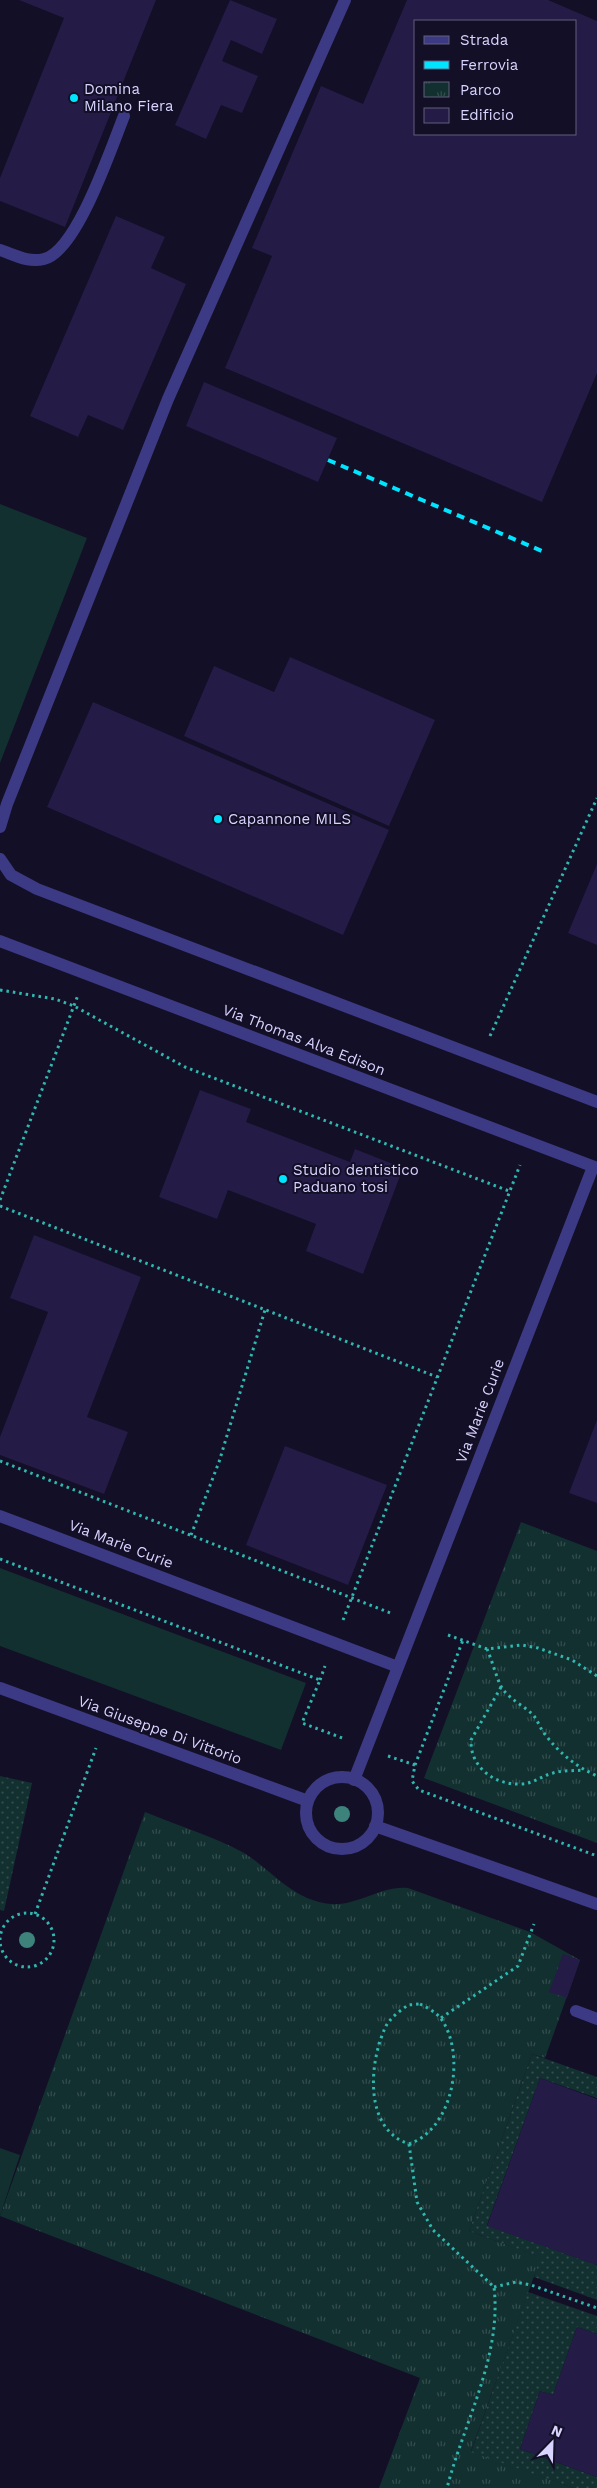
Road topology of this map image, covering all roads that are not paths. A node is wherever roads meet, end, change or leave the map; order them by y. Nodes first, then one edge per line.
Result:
1 (345, 0) edge
2 (124, 116) dead end
3 (0, 250) edge
4 (0, 827) edge
5 (0, 859) edge
6 (0, 941) edge
7 (597, 1102) edge
8 (595, 1167) edge
9 (0, 1516) edge
10 (398, 1667) junction
11 (0, 1688) edge
12 (354, 1780) junction
13 (308, 1801) junction
14 (375, 1826) junction
15 (597, 1904) edge
16 (576, 2011) dead end
17 (597, 2019) edge

1 - 4 street
2 - 3 street
5 - 7 street
6 - 8 street, Via Thomas Alva Edison
8 - 10 street, Via Marie Curie
9 - 10 street, Via Marie Curie
10 - 12 street, Via Marie Curie
11 - 13 street, Via Giuseppe Di Vittorio
12 - 13 street
12 - 14 street
13 - 14 street
14 - 15 street
16 - 17 street

